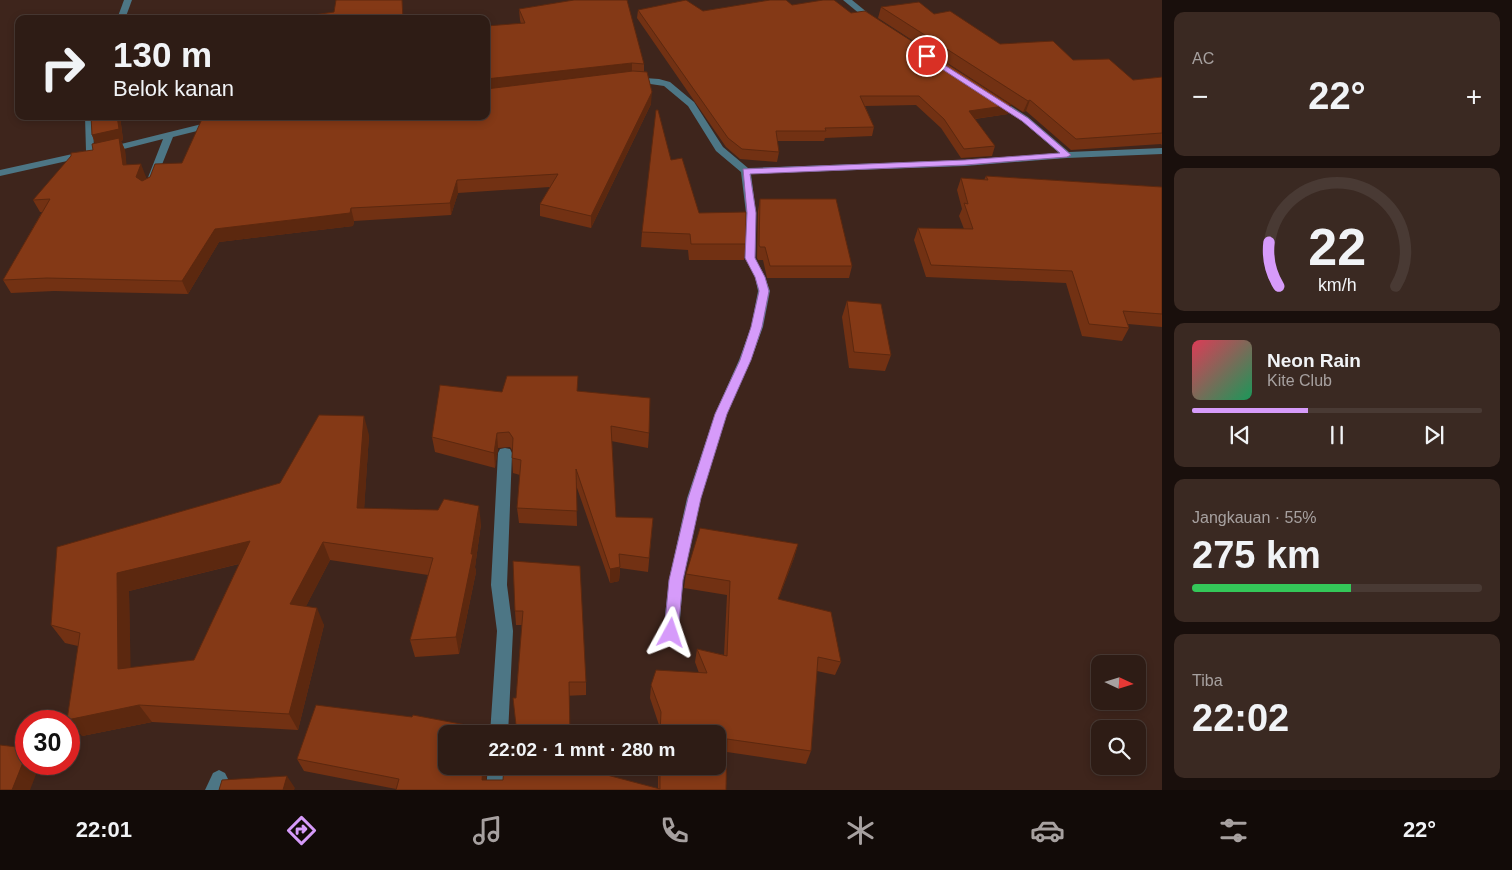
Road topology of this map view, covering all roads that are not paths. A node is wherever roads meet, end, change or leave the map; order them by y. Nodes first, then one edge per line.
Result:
1 (128, 0) edge
2 (847, 0) edge
3 (122, 15) edge
4 (880, 25) edge
5 (623, 80) edge
6 (989, 95) edge
7 (89, 120) edge
8 (221, 122) edge
9 (169, 136) junction
10 (1162, 151) edge
11 (91, 153) junction
12 (1067, 155) junction
13 (746, 171) junction
14 (0, 173) edge
15 (148, 189) edge
16 (505, 454) dead end
17 (671, 633) dead end
18 (500, 725) edge
19 (496, 775) edge
20 (494, 790) edge

1 - 3 street
2 - 4 street
5 - 13 street
6 - 12 street
7 - 11 street
8 - 9 street
9 - 11 street
9 - 15 street
10 - 12 street
11 - 14 street
12 - 13 street
13 - 17 street
16 - 18 street
19 - 20 street

